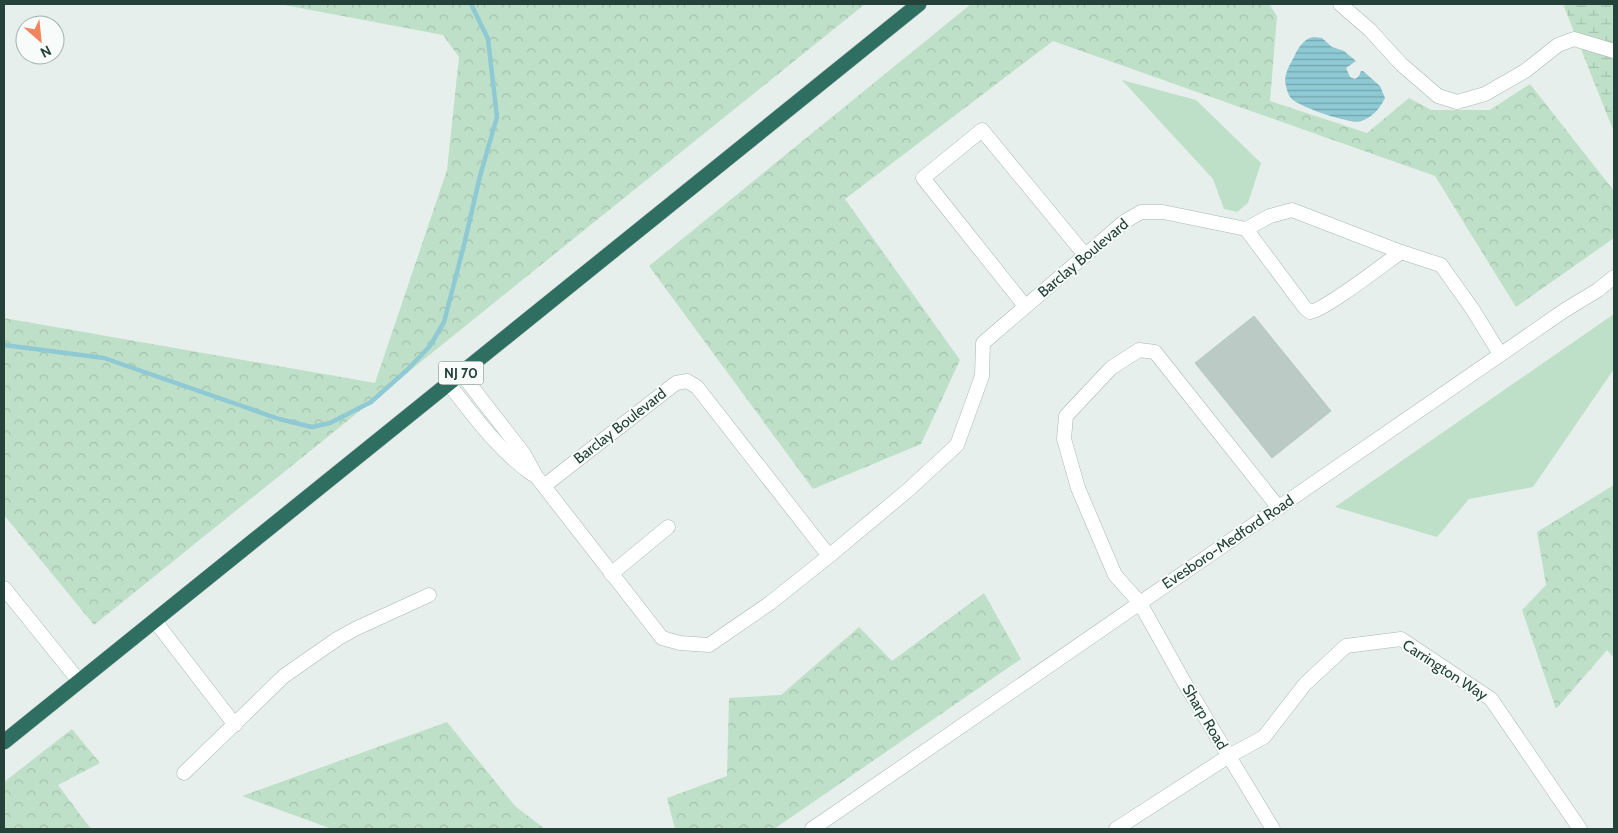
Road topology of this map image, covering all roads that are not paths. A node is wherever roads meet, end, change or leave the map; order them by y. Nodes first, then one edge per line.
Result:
1 (919, 4) edge
2 (1340, 4) edge
3 (1614, 51) edge
4 (1246, 229) junction
5 (1400, 252) junction
6 (1085, 255) junction
7 (1614, 277) edge
8 (1025, 306) junction
9 (1500, 354) junction
10 (460, 373) junction
11 (448, 383) junction
12 (540, 481) junction
13 (1279, 508) junction
14 (668, 527) dead end
15 (829, 556) junction
16 (611, 574) junction
17 (4, 588) edge
18 (429, 596) dead end
19 (1140, 603) junction
20 (155, 621) junction
21 (79, 681) junction
22 (235, 725) junction
23 (4, 742) edge
24 (1229, 756) junction
25 (184, 773) dead end
26 (812, 829) edge
27 (1116, 829) edge
28 (1273, 829) edge
29 (1580, 829) edge

1 - 10 highway, NJ 70
2 - 3 street
4 - 5 street
4 - 5 street
4 - 6 street, Barclay Boulevard
5 - 9 street
6 - 8 street, Barclay Boulevard
6 - 8 street
7 - 9 street, Evesboro-Medford Road
8 - 15 street, Barclay Boulevard
9 - 13 street, Evesboro-Medford Road
10 - 11 highway, NJ 70
10 - 12 street, Barclay Boulevard
11 - 12 street, Barclay Boulevard
11 - 20 highway, NJ 70
12 - 15 street, Barclay Boulevard
12 - 16 street, Barclay Boulevard
13 - 19 street, Evesboro-Medford Road
13 - 19 street, Sharp Road
14 - 16 street
15 - 16 street, Barclay Boulevard
17 - 21 street
18 - 22 street
19 - 24 street, Sharp Road
19 - 26 street, Evesboro-Medford Road
20 - 21 highway, NJ 70
20 - 22 street
21 - 23 highway, NJ 70
22 - 25 street
24 - 27 street, Carrington Way
24 - 28 street, Sharp Road
24 - 29 street, Carrington Way

